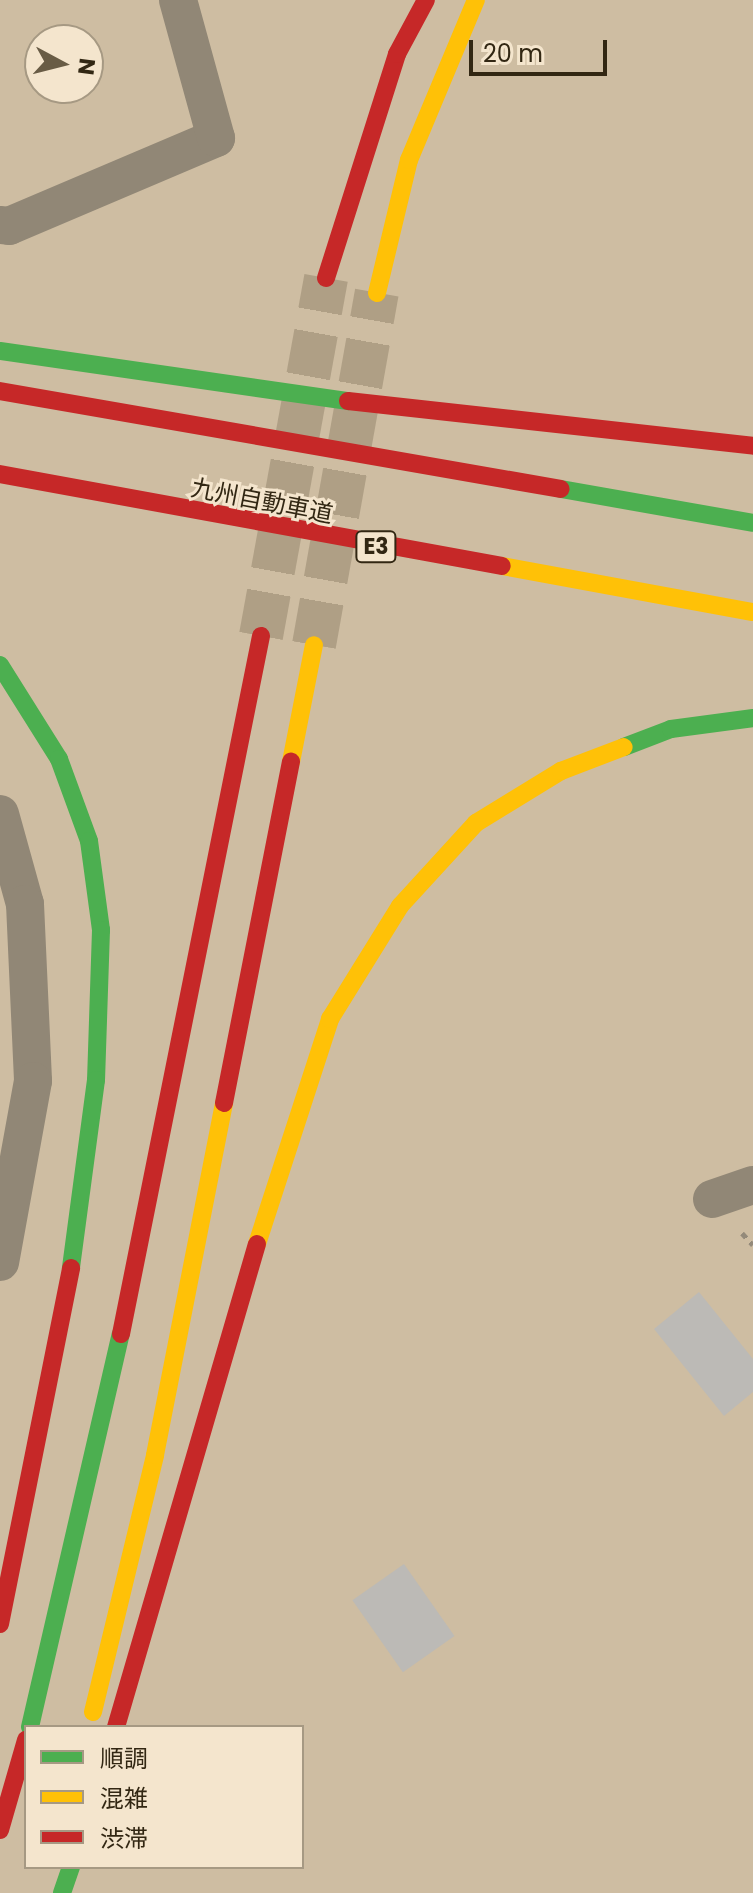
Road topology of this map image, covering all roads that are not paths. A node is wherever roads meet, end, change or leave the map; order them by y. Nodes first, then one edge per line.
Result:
1 (178, 0) edge
2 (426, 0) edge
3 (476, 0) edge
4 (0, 225) edge
5 (326, 278) tunnel mouth
6 (377, 293) tunnel mouth
7 (0, 351) edge
8 (0, 391) edge
9 (753, 446) edge
10 (0, 474) edge
11 (753, 523) edge
12 (753, 612) edge
13 (261, 636) tunnel mouth
14 (314, 645) tunnel mouth
15 (0, 665) edge
16 (753, 718) edge
17 (0, 814) edge
18 (753, 1185) edge
19 (712, 1199) dead end
20 (0, 1262) edge
21 (0, 1624) edge
22 (30, 1725) edge
23 (89, 1725) edge
24 (117, 1725) edge
25 (24, 1747) edge
26 (0, 1830) edge
27 (52, 1869) edge
28 (70, 1869) edge
29 (46, 1893) edge
30 (62, 1893) edge

1 - 4 street
2 - 5 highway
3 - 6 highway
7 - 9 highway
8 - 11 highway
10 - 12 highway, 九州自動車道 / E3
13 - 22 highway
14 - 23 highway
15 - 21 highway
16 - 24 highway
17 - 20 street
18 - 19 street
25 - 26 highway
27 - 29 highway
28 - 30 highway

